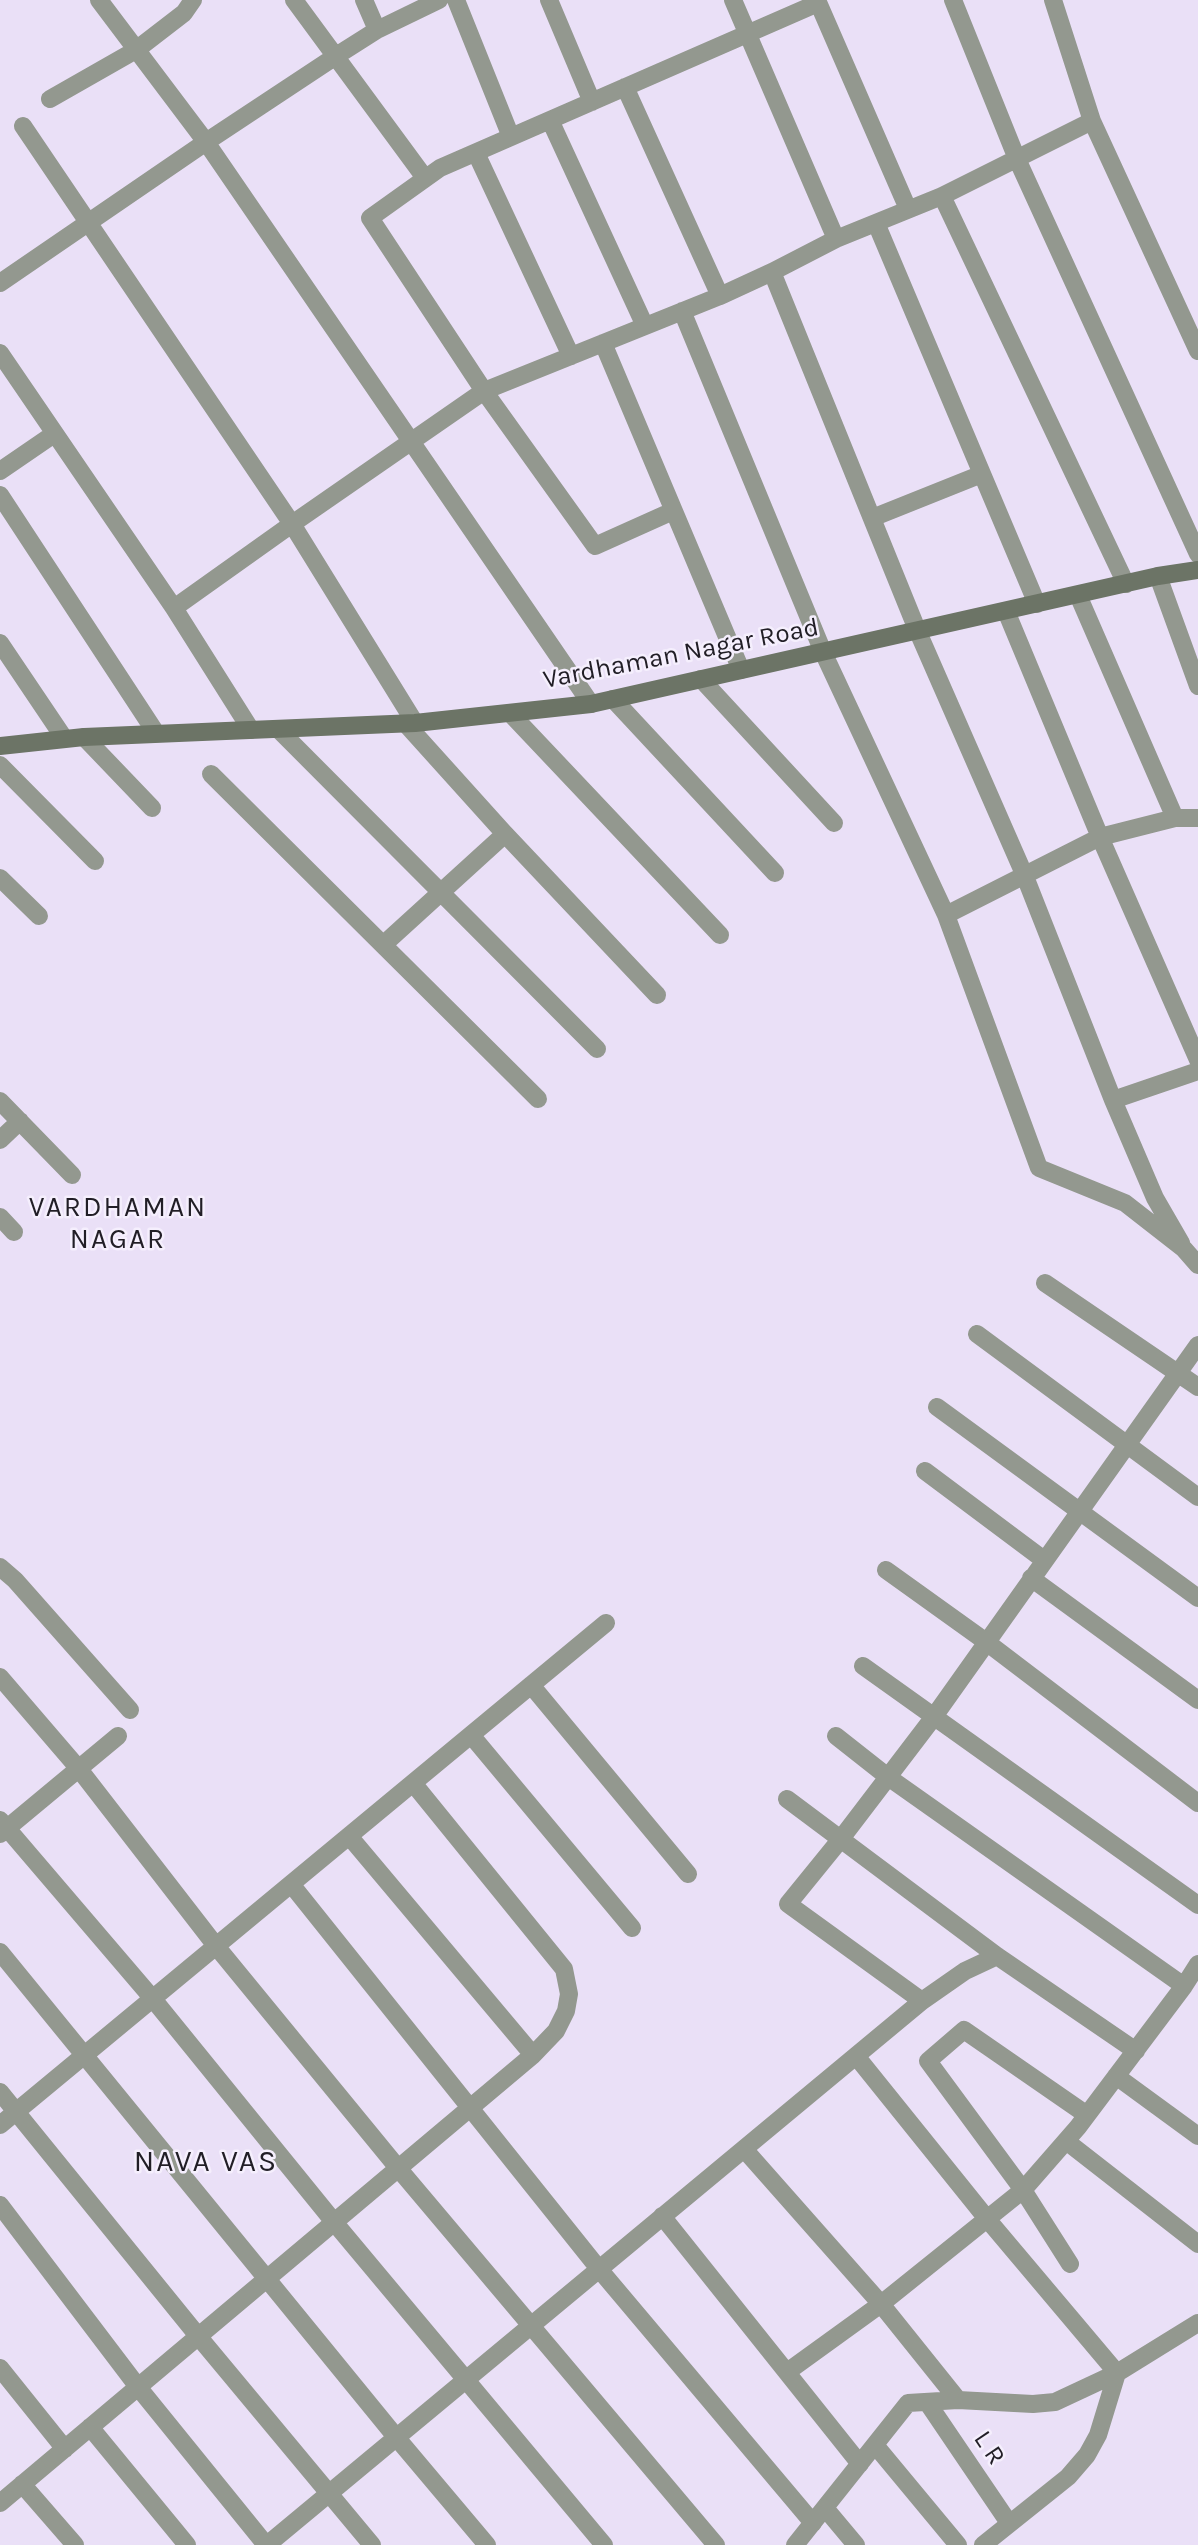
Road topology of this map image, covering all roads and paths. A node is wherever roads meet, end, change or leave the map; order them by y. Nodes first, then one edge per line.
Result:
1 (99, 0) edge
2 (193, 0) edge
3 (294, 0) edge
4 (364, 0) edge
5 (439, 0) edge
6 (456, 0) edge
7 (550, 0) edge
8 (733, 0) edge
9 (953, 0) edge
10 (1053, 0) edge
11 (817, 2) edge
12 (377, 30) junction
13 (747, 35) junction
14 (136, 50) junction
15 (336, 56) junction
16 (625, 87) junction
17 (50, 99) dead end
18 (592, 102) junction
19 (550, 120) junction
20 (1092, 121) junction
21 (23, 126) dead end
22 (511, 137) junction
23 (206, 142) junction
24 (476, 153) junction
25 (1017, 159) junction
26 (425, 178) junction
27 (942, 195) junction
28 (908, 209) junction
29 (87, 223) junction
30 (876, 223) junction
31 (836, 239) junction
32 (772, 272) junction
33 (0, 283) edge
34 (720, 296) junction
35 (682, 311) junction
36 (645, 326) junction
37 (603, 343) junction
38 (1198, 351) edge
39 (0, 353) edge
40 (571, 356) junction
41 (484, 391) junction
42 (54, 434) junction
43 (412, 441) junction
44 (0, 471) edge
45 (982, 474) junction
46 (0, 495) edge
47 (673, 510) junction
48 (872, 518) junction
49 (292, 524) junction
50 (1198, 554) edge
51 (1198, 570) edge
52 (1158, 576) junction
53 (1125, 584) junction
54 (1077, 596) junction
55 (1037, 604) junction
56 (174, 608) junction
57 (1006, 611) junction
58 (918, 632) junction
59 (0, 643) edge
60 (823, 652) junction
61 (741, 670) junction
62 (701, 679) junction
63 (1198, 686) edge
64 (613, 699) junction
65 (591, 704) junction
66 (510, 713) junction
67 (410, 723) junction
68 (278, 729) junction
69 (251, 730) junction
70 (156, 733) junction
71 (84, 737) junction
72 (64, 738) junction
73 (0, 746) edge
74 (0, 765) edge
75 (211, 774) dead end
76 (152, 808) dead end
77 (1175, 818) junction
78 (1198, 818) edge
79 (834, 823) dead end
80 (505, 834) junction
81 (1100, 836) junction
82 (95, 861) dead end
83 (775, 873) dead end
84 (1024, 874) junction
85 (0, 878) edge
86 (440, 891) junction
87 (946, 915) junction
88 (39, 916) dead end
89 (720, 935) dead end
90 (383, 945) junction
91 (657, 995) dead end
92 (597, 1049) dead end
93 (1198, 1060) edge
94 (1198, 1071) edge
95 (538, 1099) dead end
96 (1113, 1100) junction
97 (0, 1101) edge
98 (20, 1121) junction
99 (0, 1140) edge
100 (72, 1175) dead end
101 (0, 1217) edge
102 (14, 1232) dead end
103 (1184, 1249) junction
104 (1198, 1265) edge
105 (1045, 1283) dead end
106 (977, 1334) dead end
107 (1198, 1345) edge
108 (1179, 1371) junction
109 (1198, 1387) edge
110 (937, 1407) dead end
111 (1126, 1444) junction
112 (925, 1471) dead end
113 (1198, 1497) edge
114 (1079, 1510) junction
115 (1044, 1560) junction
116 (0, 1567) edge
117 (886, 1570) dead end
118 (1031, 1578) junction
119 (1198, 1598) edge
120 (606, 1623) dead end
121 (985, 1641) junction
122 (863, 1666) dead end
123 (0, 1677) edge
124 (531, 1685) junction
125 (1198, 1700) edge
126 (130, 1710) dead end
127 (933, 1718) junction
128 (471, 1735) junction
129 (118, 1736) dead end
130 (836, 1736) dead end
131 (79, 1769) junction
132 (888, 1777) junction
133 (413, 1783) junction
134 (787, 1799) dead end
135 (1198, 1803) edge
136 (2, 1828) edge
137 (349, 1836) junction
138 (840, 1840) junction
139 (688, 1874) dead end
140 (291, 1884) junction
141 (1198, 1905) edge
142 (632, 1928) dead end
143 (216, 1946) junction
144 (0, 1952) edge
145 (997, 1955) junction
146 (1198, 1964) edge
147 (1184, 1986) junction
148 (153, 1998) junction
149 (922, 2001) junction
150 (1136, 2051) junction
151 (85, 2054) junction
152 (533, 2055) junction
153 (856, 2056) junction
154 (1116, 2076) junction
155 (0, 2092) edge
156 (470, 2108) junction
157 (16, 2112) junction
158 (1087, 2115) junction
159 (0, 2125) edge
160 (1198, 2136) edge
161 (1066, 2141) junction
162 (744, 2149) junction
163 (398, 2168) junction
164 (1023, 2190) junction
165 (0, 2205) edge
166 (662, 2216) junction
167 (988, 2220) junction
168 (334, 2222) junction
169 (1198, 2244) edge
170 (1070, 2263) dead end
171 (599, 2269) junction
172 (267, 2279) junction
173 (881, 2304) junction
174 (1198, 2323) edge
175 (531, 2326) junction
176 (198, 2336) junction
177 (0, 2368) edge
178 (787, 2372) junction
179 (1117, 2373) junction
180 (467, 2379) junction
181 (138, 2387) junction
182 (958, 2400) junction
183 (927, 2402) junction
184 (90, 2427) junction
185 (396, 2438) junction
186 (875, 2445) junction
187 (65, 2449) junction
188 (860, 2464) junction
189 (22, 2484) junction
190 (329, 2494) junction
191 (0, 2503) edge
192 (825, 2508) junction
193 (813, 2523) junction
194 (1009, 2523) junction
195 (75, 2545) edge
196 (187, 2545) edge
197 (267, 2545) edge
198 (372, 2545) edge
199 (487, 2545) edge
200 (604, 2545) edge
201 (716, 2545) edge
202 (795, 2545) edge
203 (856, 2545) edge
204 (958, 2545) edge
205 (983, 2545) edge

1 - 14 street
2 - 14 street
3 - 15 street
4 - 12 street
5 - 12 street
6 - 22 street
7 - 18 street
8 - 13 street
9 - 25 street
10 - 20 street
11 - 13 street
11 - 28 street
12 - 15 street
13 - 16 street
13 - 31 street
14 - 17 street
14 - 23 street
15 - 23 street
15 - 26 street
16 - 18 street
16 - 34 street
18 - 19 street
19 - 22 street
19 - 36 street
20 - 25 street
20 - 38 street
21 - 29 street
22 - 24 street
23 - 29 street
23 - 43 street
24 - 26 street
24 - 40 street
25 - 27 street
25 - 50 street
26 - 41 street
27 - 28 street
27 - 53 street
28 - 30 street
29 - 33 street
29 - 49 street
30 - 31 street
30 - 45 street
31 - 32 street
32 - 34 street
32 - 48 street
34 - 35 street
35 - 36 street
35 - 60 street
36 - 37 street
37 - 40 street
37 - 47 street
39 - 42 street
40 - 41 street
41 - 43 street
41 - 47 street
42 - 44 street
42 - 56 street
43 - 49 street
43 - 65 street
45 - 48 street
45 - 55 street
46 - 70 street
47 - 61 street
48 - 58 street
49 - 56 street
49 - 67 street
51 - 52 street, Vardhaman Nagar Road
52 - 53 street, Vardhaman Nagar Road
52 - 63 street
53 - 54 street, Vardhaman Nagar Road
54 - 55 street, Vardhaman Nagar Road
54 - 77 street
55 - 57 street, Vardhaman Nagar Road
56 - 69 street
57 - 58 street, Vardhaman Nagar Road
57 - 81 street
58 - 60 street, Vardhaman Nagar Road
58 - 84 street
59 - 72 street
60 - 61 street, Vardhaman Nagar Road
60 - 87 street
61 - 62 street, Vardhaman Nagar Road
62 - 64 street, Vardhaman Nagar Road
62 - 79 street
64 - 65 street, Vardhaman Nagar Road
64 - 83 street
65 - 66 street, Vardhaman Nagar Road
66 - 67 street, Vardhaman Nagar Road
66 - 89 street
67 - 68 street, Vardhaman Nagar Road
67 - 80 street
68 - 69 street, Vardhaman Nagar Road
68 - 86 street
69 - 70 street, Vardhaman Nagar Road
70 - 71 street, Vardhaman Nagar Road
71 - 72 street, Vardhaman Nagar Road
71 - 76 street
72 - 73 street, Vardhaman Nagar Road
74 - 82 street
75 - 90 street
77 - 78 street
77 - 81 street
80 - 86 street
80 - 91 street
81 - 84 street
81 - 93 street
84 - 87 street
84 - 96 street
85 - 88 street
86 - 90 street
86 - 92 street
87 - 103 street
90 - 95 street
94 - 96 street
96 - 103 street
97 - 98 street
98 - 99 street
98 - 100 street
101 - 102 street
103 - 104 street
105 - 108 street
106 - 111 street
107 - 108 street
108 - 109 street
108 - 111 street
110 - 114 street
111 - 113 street
111 - 114 street
112 - 115 street
114 - 115 street
114 - 119 street
115 - 118 street
116 - 126 street
117 - 121 street
118 - 121 street
118 - 125 street
120 - 124 street
121 - 127 street
121 - 135 street
122 - 127 street
123 - 131 street
124 - 128 street
124 - 139 street
127 - 132 street
127 - 141 street
128 - 133 street
128 - 142 street
129 - 131 street
130 - 132 street
131 - 136 street
131 - 143 street
132 - 138 street
132 - 147 street
133 - 137 street
133 - 152 street
134 - 138 street
136 - 148 street
137 - 140 street
137 - 152 street
138 - 145 street
138 - 149 street
140 - 143 street
140 - 156 street
143 - 148 street
143 - 163 street
144 - 151 street
145 - 149 street
145 - 150 street
146 - 147 street
147 - 150 street
148 - 151 street
148 - 168 street
149 - 153 street
150 - 154 street
151 - 157 street
151 - 172 street
152 - 156 street
153 - 162 street
153 - 167 street
154 - 158 street
154 - 160 street
155 - 157 street
156 - 163 street
156 - 171 street
157 - 159 street
157 - 176 street
158 - 161 street
158 - 164 street
161 - 164 street
161 - 169 street
162 - 166 street
162 - 173 street
163 - 168 street
163 - 175 street
164 - 167 street
164 - 170 street
165 - 181 street
166 - 171 street
166 - 178 street
167 - 173 street
167 - 179 street
168 - 172 street
168 - 180 street
171 - 175 street
171 - 193 street
172 - 176 street
172 - 185 street
173 - 178 street
173 - 182 street
174 - 179 street
175 - 180 street
175 - 201 street
176 - 181 street
176 - 190 street
177 - 187 street
178 - 188 street
179 - 182 street
179 - 194 street
180 - 185 street
180 - 200 street
181 - 184 street
181 - 197 street
182 - 183 street
183 - 186 street
183 - 194 street, L R
184 - 187 street
184 - 196 street
185 - 190 street
185 - 199 street
186 - 188 street
186 - 204 street
187 - 189 street
188 - 192 street
189 - 191 street
189 - 195 street
190 - 197 street
190 - 198 street
192 - 193 street
192 - 203 street
193 - 202 street
194 - 205 street

